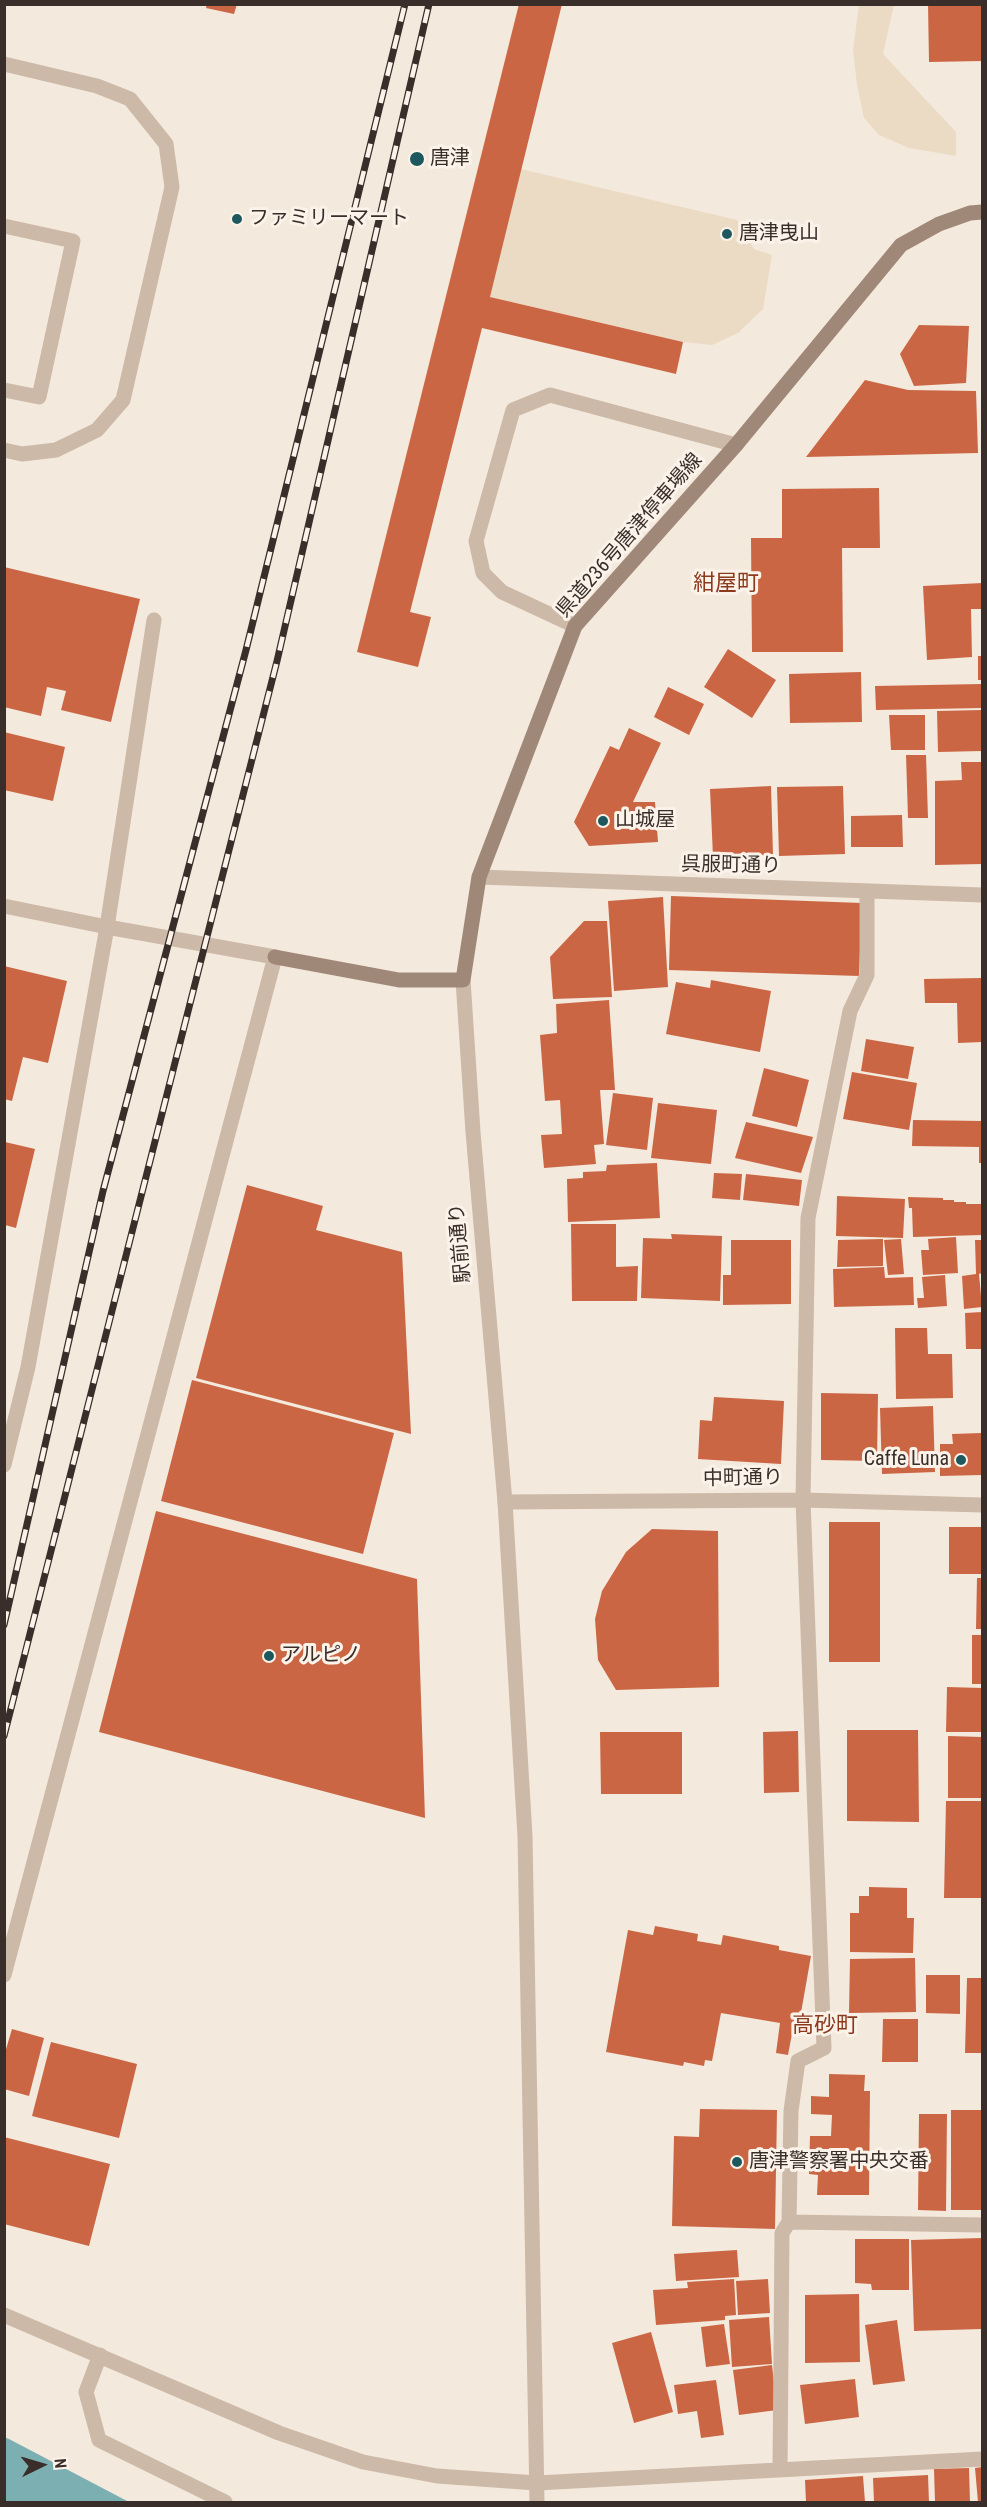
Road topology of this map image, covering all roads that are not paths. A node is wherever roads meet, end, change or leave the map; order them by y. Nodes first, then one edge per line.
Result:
1 (4, 64) edge
2 (982, 213) edge
3 (4, 226) edge
4 (4, 390) edge
5 (736, 445) junction
6 (4, 450) edge
7 (154, 620) dead end
8 (575, 626) junction
9 (479, 877) junction
10 (867, 891) junction
11 (982, 895) edge
12 (4, 906) edge
13 (107, 927) junction
14 (275, 957) junction
15 (463, 980) junction
16 (4, 1465) edge
17 (803, 1500) junction
18 (505, 1502) junction
19 (982, 1505) edge
20 (4, 1975) edge
21 (789, 2222) junction
22 (982, 2225) edge
23 (4, 2315) edge
24 (100, 2355) junction
25 (982, 2460) edge
26 (780, 2469) junction
27 (537, 2483) junction
28 (225, 2502) edge
29 (537, 2502) edge

1 - 6 street
2 - 5 main road, 県道236号唐津停車場線
3 - 4 street
5 - 8 main road, 県道236号唐津停車場線
5 - 8 street
7 - 13 street
8 - 9 main road, 県道236号唐津停車場線
9 - 10 street, 呉服町通り
9 - 15 main road, 県道236号唐津停車場線
10 - 11 street, 呉服町通り
10 - 17 street
12 - 13 street
13 - 14 street
13 - 16 street
14 - 15 main road
14 - 20 street
15 - 18 street, 駅前通り
17 - 18 street, 中町通り
17 - 19 street, 中町通り
17 - 21 street
18 - 27 street, 駅前通り
21 - 22 street
21 - 26 street
23 - 24 street
24 - 27 street
24 - 28 street
25 - 26 street
26 - 27 street
27 - 29 street, 駅前通り

